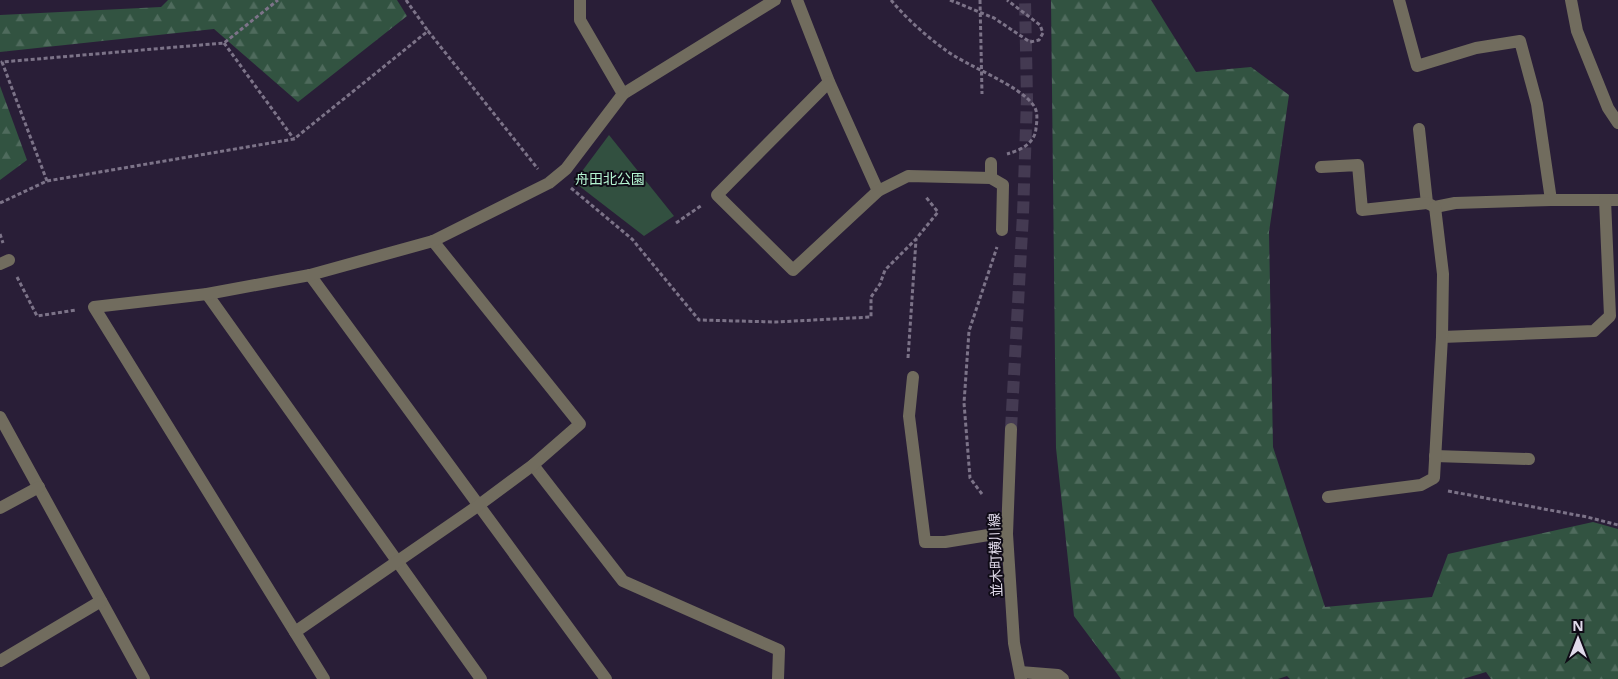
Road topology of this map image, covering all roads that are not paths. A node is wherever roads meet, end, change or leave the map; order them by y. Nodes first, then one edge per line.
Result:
1 (580, 0) edge
2 (775, 0) edge
3 (797, 0) edge
4 (1399, 0) edge
5 (1571, 0) edge
6 (829, 82) junction
7 (623, 94) junction
8 (1618, 122) edge
9 (1419, 129) dead end
10 (991, 163) dead end
11 (1321, 167) dead end
12 (991, 178) junction
13 (878, 191) junction
14 (1551, 200) junction
15 (1612, 200) edge
16 (1431, 205) junction
17 (1002, 230) road end
18 (433, 241) junction
19 (310, 274) junction
20 (207, 294) junction
21 (1442, 338) junction
22 (913, 377) road end
23 (0, 417) edge
24 (1011, 429) tunnel mouth
25 (1435, 456) junction
26 (1529, 459) dead end
27 (533, 465) junction
28 (39, 486) junction
29 (1328, 497) dead end
30 (479, 505) junction
31 (0, 508) edge
32 (1007, 532) junction
33 (397, 563) junction
34 (101, 601) junction
35 (295, 632) junction
36 (0, 660) edge
37 (1020, 676) edge
38 (144, 679) edge
39 (324, 679) edge
40 (481, 679) edge
41 (606, 679) edge
42 (778, 679) edge
43 (1063, 679) edge

1 - 7 street
2 - 7 street
3 - 6 street
4 - 14 street
5 - 8 street
6 - 13 street
6 - 13 street
7 - 18 street
9 - 16 street
10 - 12 street
11 - 16 street
12 - 13 street
12 - 17 street
14 - 15 street
14 - 16 street
15 - 21 street
16 - 21 street
18 - 19 street
18 - 27 street
19 - 20 street
19 - 30 street
20 - 33 street
20 - 35 street
21 - 25 street
22 - 32 street
23 - 28 street
24 - 32 street, 並木町横川線
25 - 26 street
25 - 29 street
27 - 30 street
27 - 42 street
28 - 31 street
28 - 34 street
30 - 33 street
30 - 41 street
32 - 37 street, 並木町横川線
33 - 35 street
33 - 40 street
34 - 36 street
34 - 38 street
35 - 39 street
37 - 43 street

